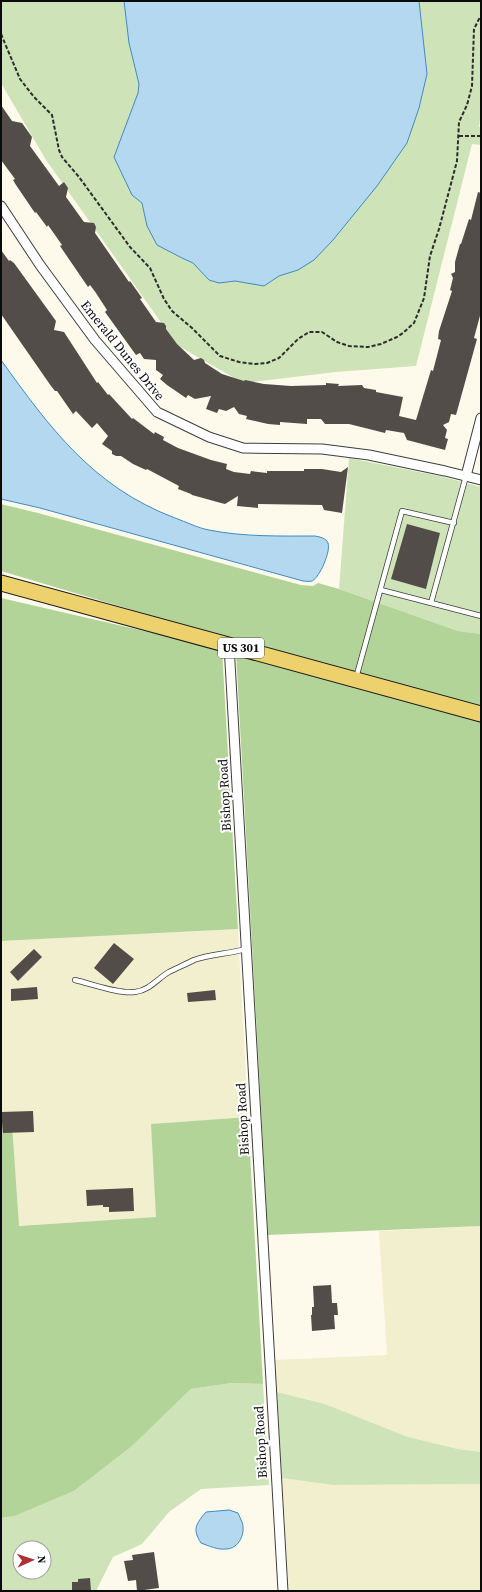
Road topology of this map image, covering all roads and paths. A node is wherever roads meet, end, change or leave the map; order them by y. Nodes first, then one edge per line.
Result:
1 (480, 17) dead end
2 (1, 34) edge
3 (459, 136) junction
4 (481, 136) edge
5 (1, 206) edge
6 (481, 418) edge
7 (466, 476) junction
8 (481, 480) edge
9 (454, 523) junction
10 (1, 584) edge
11 (380, 590) junction
12 (431, 603) junction
13 (481, 616) edge
14 (229, 645) junction
15 (356, 680) junction
16 (481, 714) edge
17 (245, 949) junction
18 (75, 980) dead end
19 (282, 1591) edge

1 - 3 path
2 - 3 path
3 - 4 path
5 - 7 street, Emerald Dunes Drive
6 - 7 street
7 - 8 street, Emerald Dunes Drive
7 - 9 lane
9 - 11 lane
9 - 12 lane
10 - 14 main road, US 301
11 - 12 lane
11 - 15 lane
12 - 13 lane
14 - 15 main road, US 301
14 - 17 street, Bishop Road
15 - 16 main road, US 301
17 - 18 lane
17 - 19 street, Bishop Road

